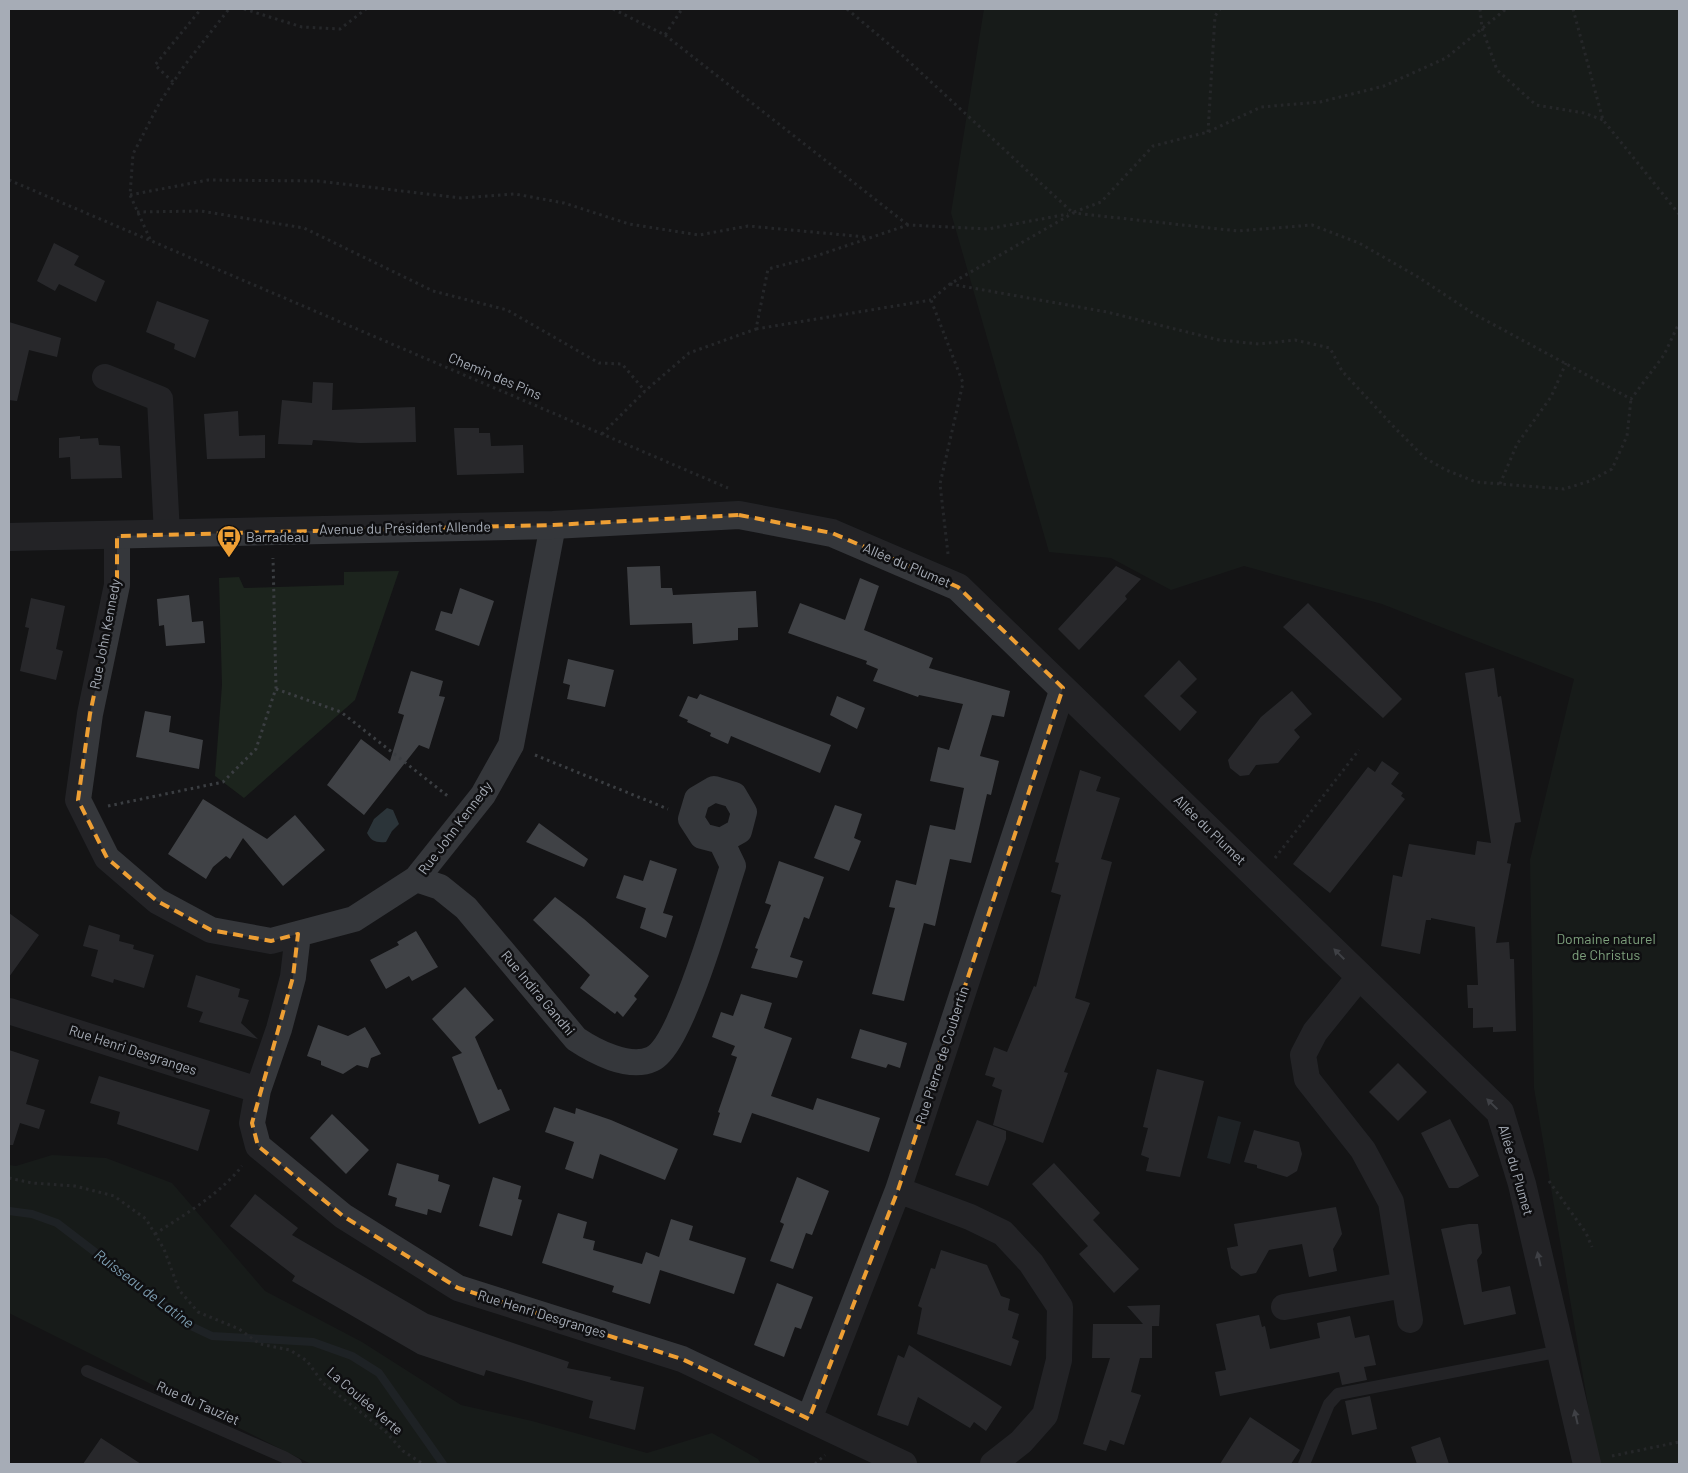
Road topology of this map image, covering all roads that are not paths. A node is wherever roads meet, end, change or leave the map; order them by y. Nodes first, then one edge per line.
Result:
1 (105, 377) dead end
2 (553, 525) junction
3 (167, 534) junction
4 (117, 536) junction
5 (9, 537) edge
6 (1063, 688) junction
7 (721, 842) junction
8 (416, 879) junction
9 (298, 934) junction
10 (1360, 976) junction
11 (9, 1011) edge
12 (258, 1090) junction
13 (898, 1190) junction
14 (1404, 1285) junction
15 (1284, 1307) dead end
16 (1410, 1320) dead end
17 (1561, 1351) junction
18 (87, 1371) dead end
19 (809, 1419) junction
20 (1587, 1462) edge
21 (296, 1464) edge
22 (904, 1464) edge
23 (993, 1464) edge
24 (1304, 1464) edge

1 - 3 street
2 - 3 street, Avenue du Président Allende
2 - 6 street, Allée du Plumet
2 - 8 street, Rue John Kennedy
3 - 4 street, Avenue du Président Allende
4 - 5 street, Avenue du Président Allende
4 - 9 street, Rue John Kennedy
10 -> 6 street, Allée du Plumet
6 - 13 street, Rue Pierre de Coubertin
7 - 7 street
7 - 8 street, Rue Indira Gandhi
8 - 9 street, Rue John Kennedy
9 - 12 street
10 - 14 street
17 -> 10 street, Allée du Plumet
11 - 12 street, Rue Henri Desgranges
12 - 19 street, Rue Henri Desgranges
13 - 19 street, Rue Pierre de Coubertin
13 - 23 street
14 - 15 street
14 - 16 street
20 -> 17 street, Allée du Plumet
17 - 24 lane
18 - 21 lane, Rue du Tauziet
19 - 22 street, Rue Henri Desgranges

